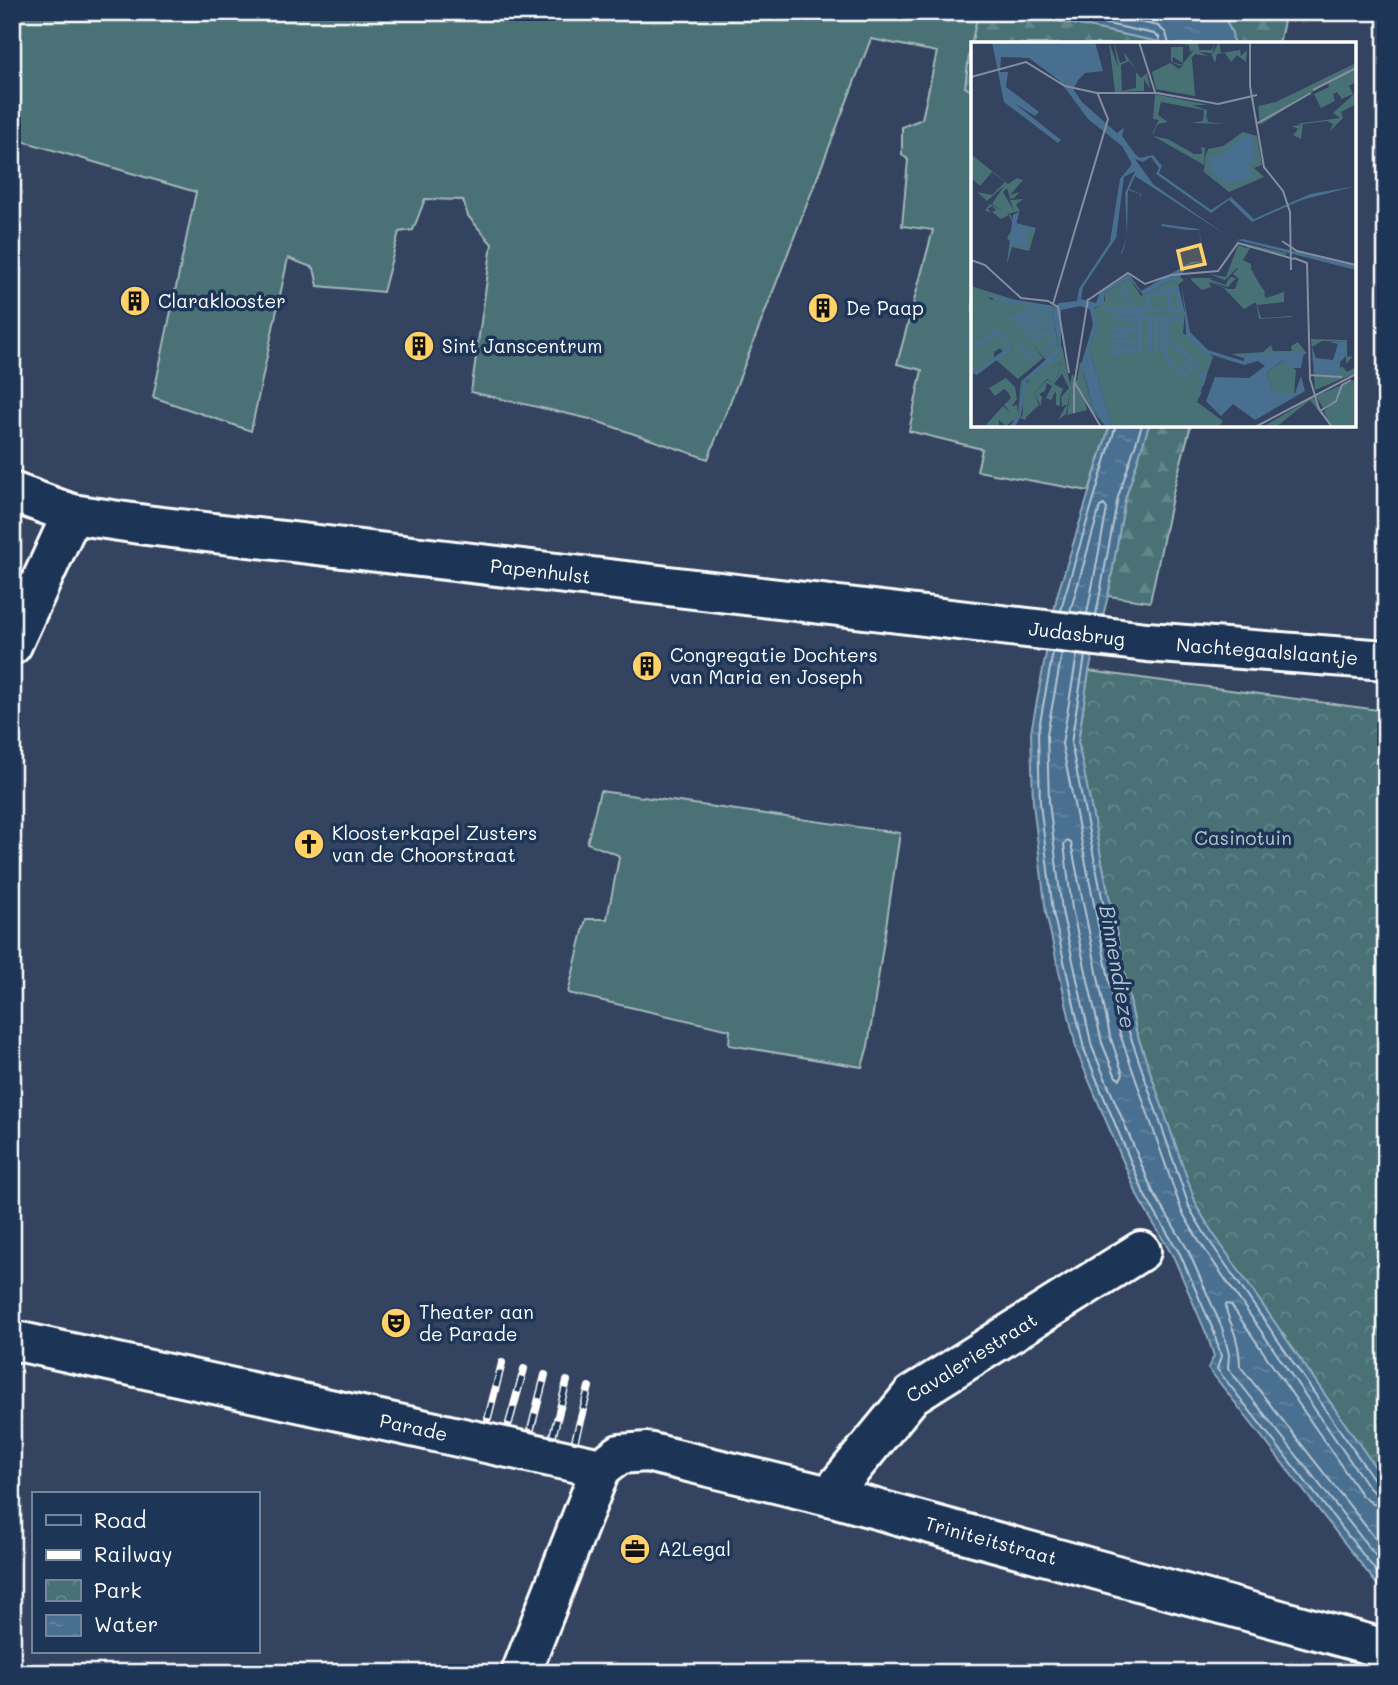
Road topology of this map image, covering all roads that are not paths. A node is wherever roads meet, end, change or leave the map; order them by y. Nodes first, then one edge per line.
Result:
1 (12, 492) edge
2 (72, 514) junction
3 (1007, 625) joint
4 (1147, 642) joint
5 (12, 645) edge
6 (1386, 660) edge
7 (1141, 1251) dead end
8 (12, 1340) edge
9 (601, 1468) junction
10 (829, 1496) junction
11 (1380, 1655) edge
12 (521, 1673) edge

1 - 2 street, Papenhulst
2 - 3 street, Papenhulst
2 - 5 street
3 - 4 street, Judasbrug
4 - 6 street, Nachtegaalslaantje
7 - 10 street, Cavaleriestraat
8 - 9 street, Parade
9 - 10 street, Triniteitstraat
9 - 12 street
10 - 11 street, Triniteitstraat

